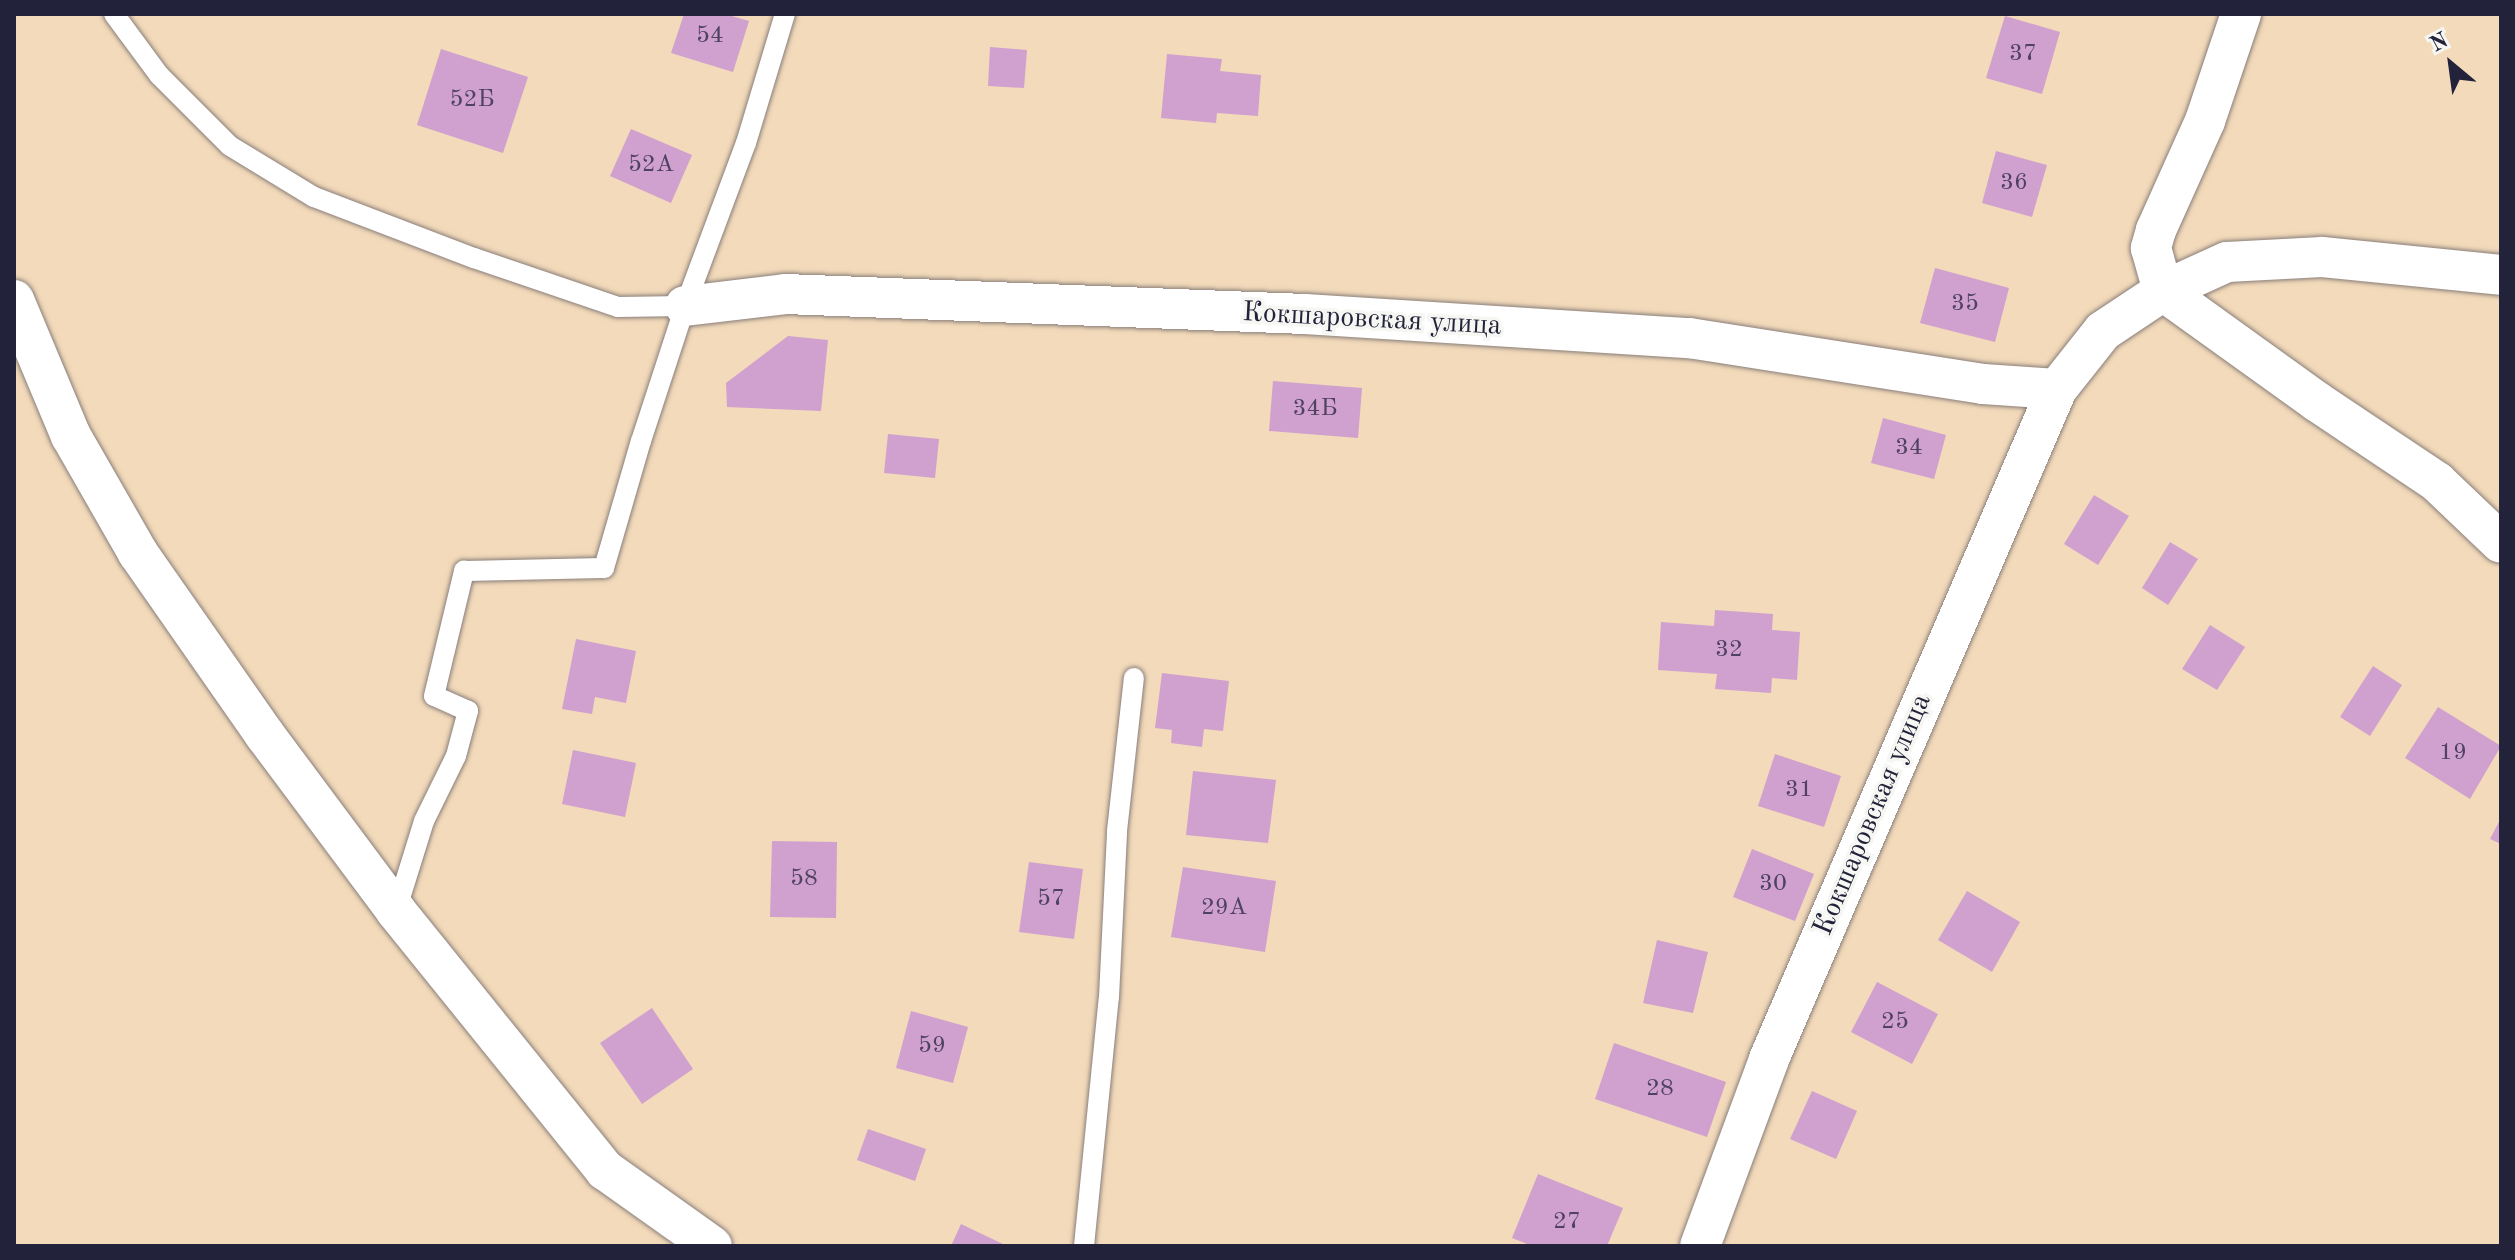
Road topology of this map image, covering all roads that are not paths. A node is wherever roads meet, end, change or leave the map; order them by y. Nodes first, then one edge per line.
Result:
1 (114, 14) edge
2 (785, 14) edge
3 (2241, 14) edge
4 (2501, 275) edge
5 (2163, 291) junction
6 (14, 300) edge
7 (685, 306) junction
8 (2057, 389) junction
9 (2501, 543) edge
10 (1134, 678) dead end
11 (396, 911) junction
12 (701, 1244) edge
13 (1084, 1246) edge
14 (1700, 1246) edge

1 - 7 lane
2 - 7 lane
3 - 5 street
4 - 5 street, Кокшаровская улица
5 - 8 street, Кокшаровская улица
5 - 9 street
6 - 11 street
7 - 8 street, Кокшаровская улица
7 - 11 lane
8 - 14 street, Кокшаровская улица
10 - 13 lane
11 - 12 street

